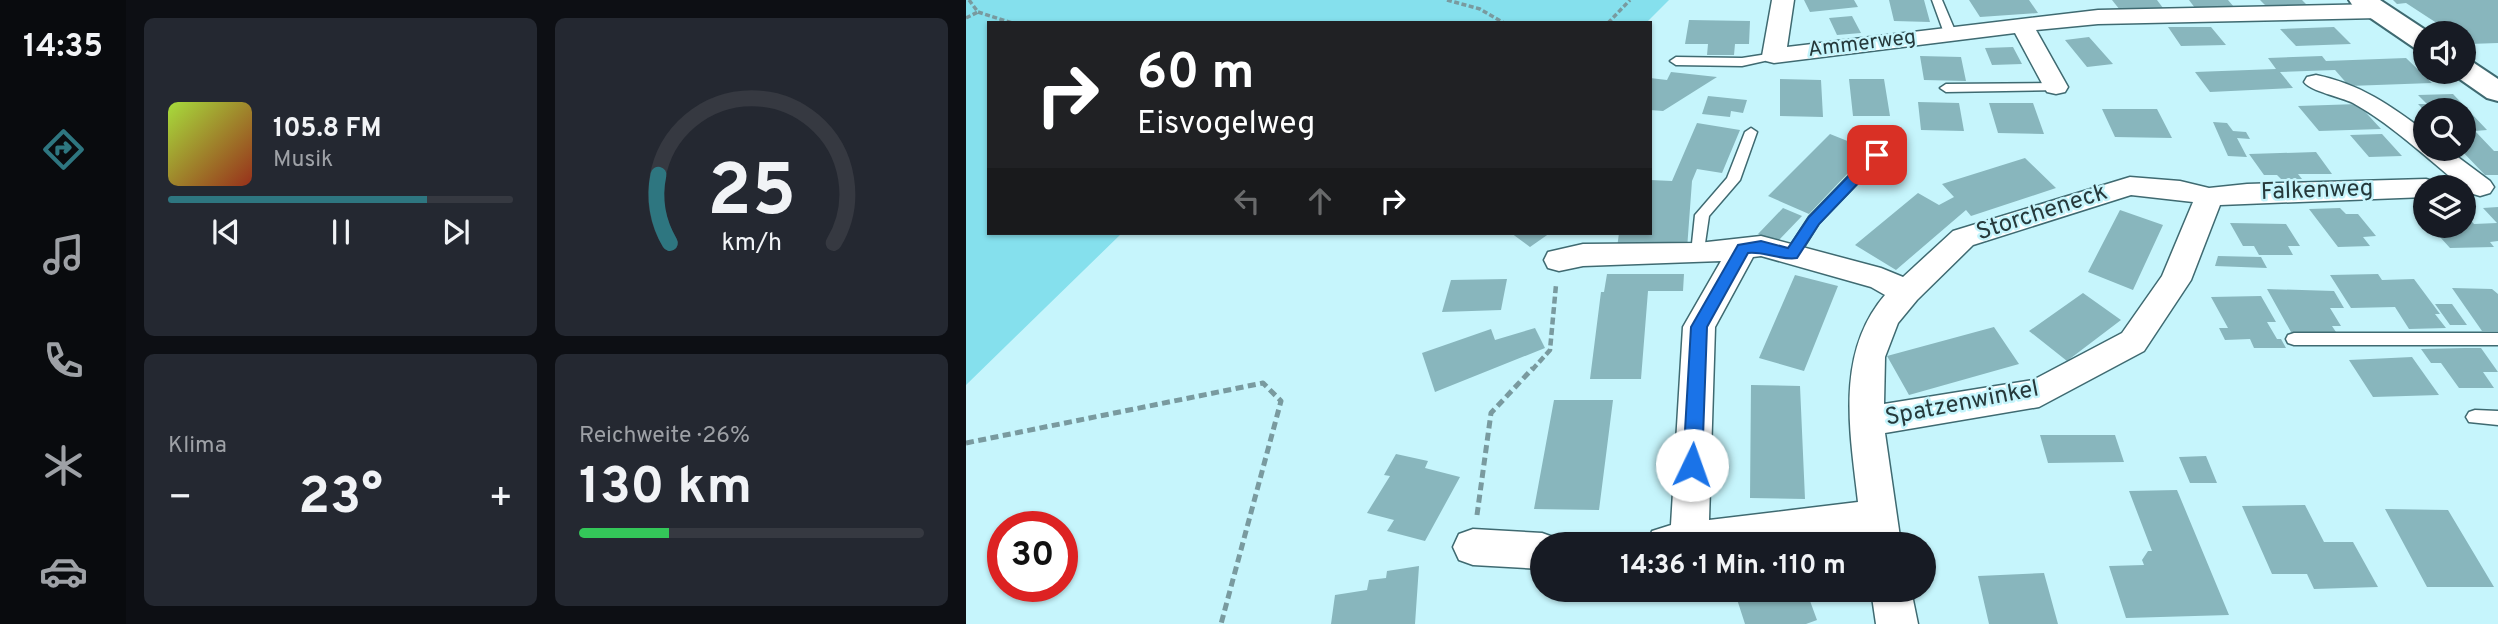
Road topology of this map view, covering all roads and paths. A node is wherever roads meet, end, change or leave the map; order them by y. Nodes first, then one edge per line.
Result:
1 (969, 0) edge
2 (1447, 0) edge
3 (1630, 0) edge
4 (1783, 0) edge
5 (1937, 0) edge
6 (2072, 0) edge
7 (2370, 6) edge
8 (978, 12) junction
9 (2098, 17) junction
10 (966, 18) edge
11 (1006, 21) edge
12 (1501, 21) edge
13 (1610, 21) edge
14 (2022, 25) junction
15 (1950, 33) junction
16 (2413, 34) edge
17 (1774, 56) junction
18 (1676, 61) dead end
19 (2476, 77) edge
20 (2316, 82) dead end
21 (2056, 87) joint
22 (1946, 88) dead end
23 (2498, 92) edge
24 (1751, 132) dead end
25 (2413, 135) edge
26 (1877, 155) dead end
27 (2445, 161) edge
28 (2477, 187) edge
29 (2413, 188) edge
30 (2209, 197) junction
31 (1744, 249) junction
32 (1698, 253) junction
33 (1792, 254) junction
34 (1559, 260) joint
35 (1906, 292) junction
36 (2294, 339) dead end
37 (2498, 339) edge
38 (2475, 417) dead end
39 (2498, 418) edge
40 (1866, 422) junction
41 (966, 443) edge
42 (1880, 531) edge
43 (1678, 532) edge
44 (1473, 547) joint
45 (1530, 550) edge
46 (1893, 602) edge
47 (1222, 624) edge
48 (1897, 624) edge

1 - 8 path
2 - 12 path
3 - 13 path
4 - 17 street, Ammerweg
5 - 15 lane, Ammerweg
6 - 9 street
7 - 9 street, Ammerweg
7 - 16 street
8 - 10 path
8 - 11 path
9 - 14 street, Ammerweg
14 - 15 street, Ammerweg
14 - 21 street
15 - 17 street, Ammerweg
17 - 18 lane, Ammerweg
19 - 23 street
20 - 25 street
21 - 22 lane
24 - 32 lane
26 - 33 lane
27 - 28 street
29 - 30 street, Falkenweg
30 - 35 street, Storcheneck
30 - 40 street, Spatzenwinkel
31 - 32 street
31 - 33 street
31 - 43 street
32 - 34 street
33 - 35 street
34 - 44 path
35 - 40 street, Storcheneck
36 - 37 lane
38 - 39 lane
40 - 42 street, Storcheneck
41 - 47 path
44 - 45 street
46 - 48 street

